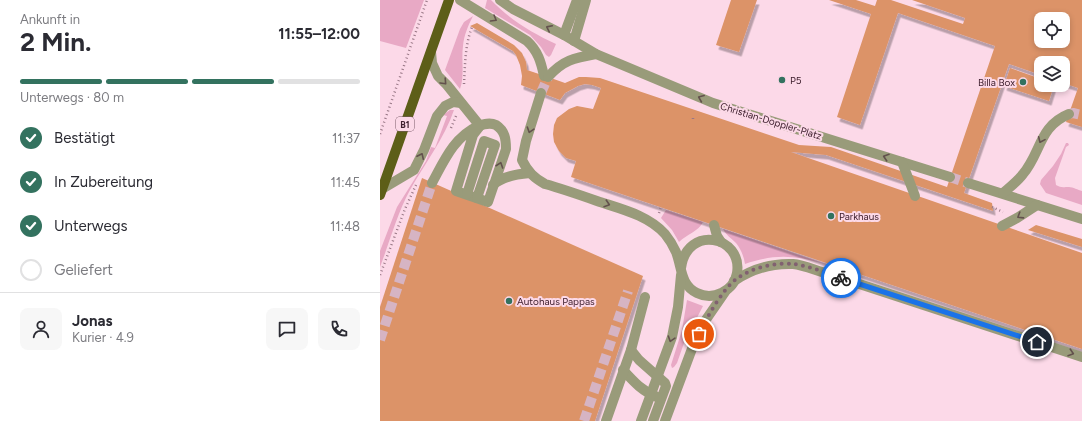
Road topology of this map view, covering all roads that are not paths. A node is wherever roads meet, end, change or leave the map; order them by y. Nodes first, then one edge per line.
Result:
1 (449, 0) edge
2 (460, 0) edge
3 (500, 0) edge
4 (577, 0) edge
5 (586, 0) edge
6 (564, 35) junction
7 (574, 41) junction
8 (430, 52) junction
9 (596, 54) junction
10 (541, 93) tunnel mouth
11 (461, 103) junction
12 (1069, 114) tunnel mouth
13 (480, 126) junction
14 (902, 162) junction
15 (530, 173) junction
16 (950, 177) tunnel mouth
17 (432, 182) tunnel mouth
18 (968, 183) tunnel mouth
19 (493, 185) junction
20 (381, 192) edge
21 (1003, 193) junction
22 (466, 194) junction
23 (915, 196) dead end
24 (477, 198) junction
25 (1037, 205) junction
26 (1082, 219) edge
27 (714, 225) dead end
28 (1002, 226) dead end
29 (722, 242) junction
30 (681, 270) junction
31 (734, 281) junction
32 (726, 290) junction
33 (645, 297) dead end
34 (631, 350) junction
35 (1082, 357) edge
36 (624, 370) junction
37 (658, 376) junction
38 (675, 394) junction
39 (651, 395) junction
40 (661, 398) junction
41 (606, 421) edge
42 (641, 421) edge
43 (653, 421) edge
44 (665, 421) edge

1 - 8 main road, B1
2 -> 9 street
6 -> 3 street, Christian-Doppler-Platz
4 - 6 street
5 - 7 street
6 - 7 street, Christian-Doppler-Platz
7 - 9 street, Christian-Doppler-Platz
8 -> 11 street
8 - 20 main road, B1
14 -> 9 street, Christian-Doppler-Platz
10 -> 15 street
11 - 13 street
20 -> 11 street
12 -> 21 street
13 - 17 street
19 -> 13 street
13 - 22 street
14 - 16 street, Christian-Doppler-Platz
14 - 23 street
15 - 19 street
15 -> 30 street
18 - 21 street
19 - 24 street
21 - 25 street
22 - 24 street
22 - 24 street
25 - 26 street
25 -> 28 street
27 - 29 street
29 - 30 street
29 - 31 street
30 - 32 street
30 -> 37 street
31 - 32 street
31 -> 35 street
32 - 38 street
33 - 34 street
34 - 36 street
34 - 37 street
36 - 39 street
36 - 41 street
37 - 39 street
37 - 40 street
38 - 40 street
38 - 44 street
39 - 40 street
39 - 42 street
40 - 43 street

